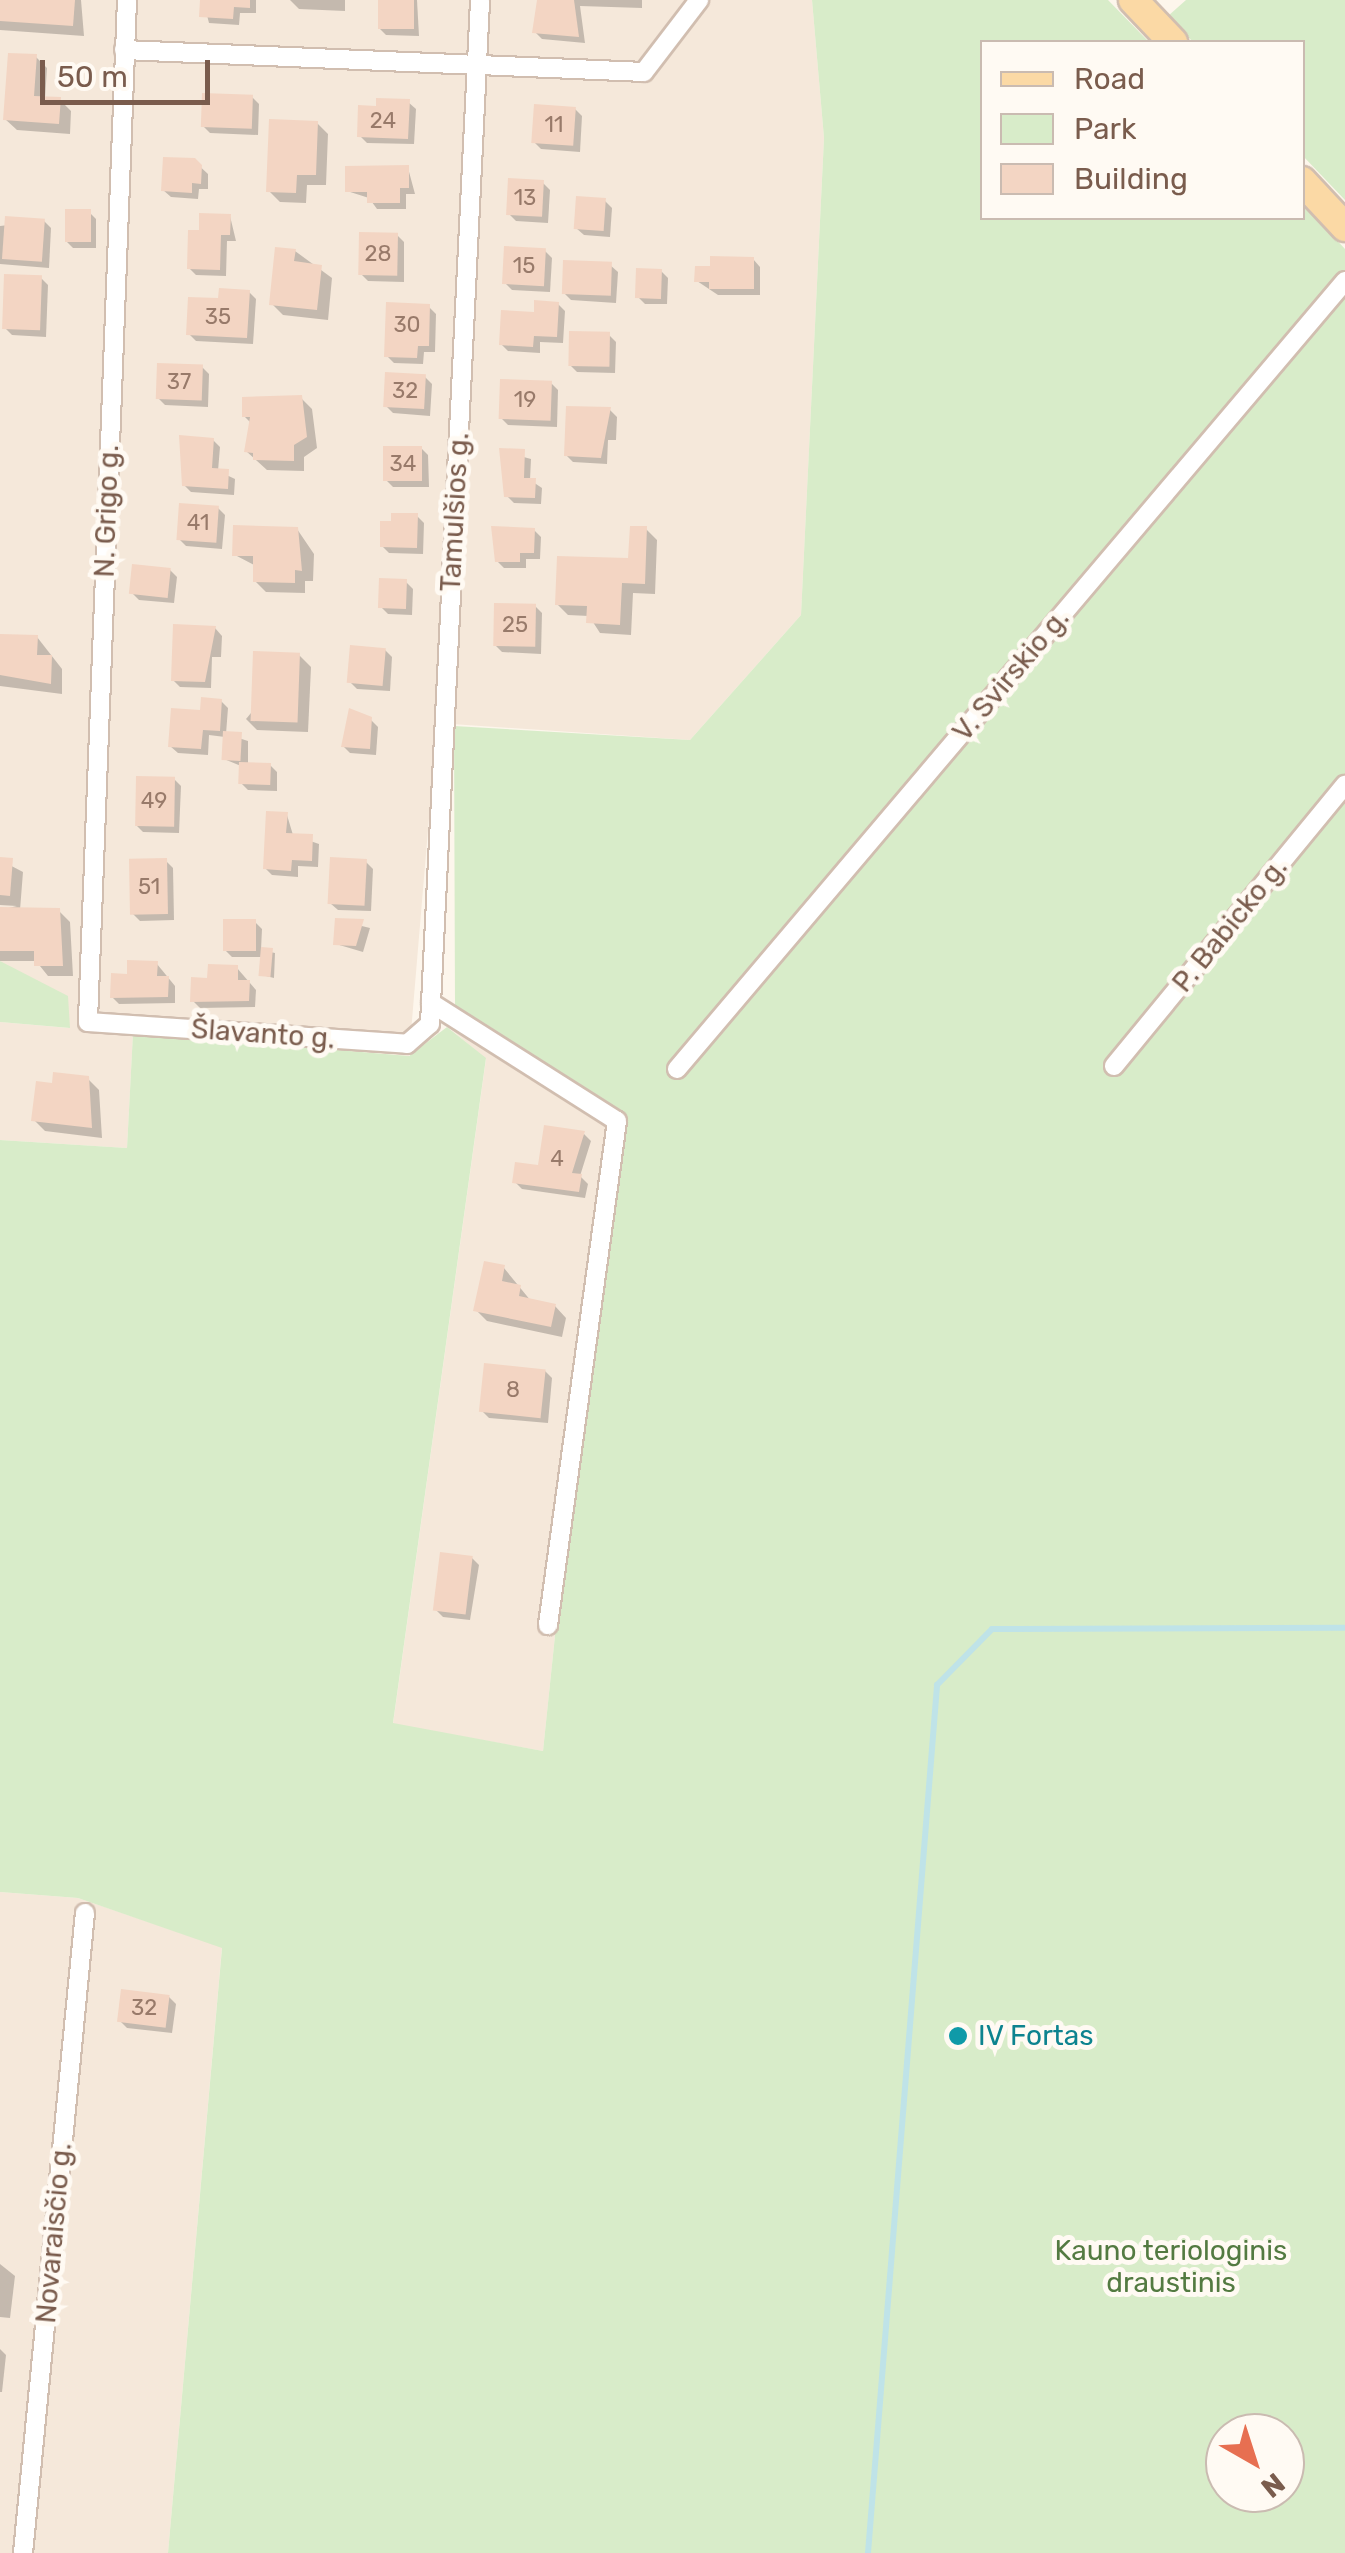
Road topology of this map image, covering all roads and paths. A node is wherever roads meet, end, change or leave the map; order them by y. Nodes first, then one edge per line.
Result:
1 (127, 0) edge
2 (480, 0) edge
3 (699, 0) edge
4 (1133, 0) edge
5 (1171, 40) edge
6 (124, 50) junction
7 (477, 67) junction
8 (1305, 184) edge
9 (1345, 227) edge
10 (1345, 280) edge
11 (1345, 785) edge
12 (432, 1003) junction
13 (88, 1022) joint
14 (430, 1024) joint
15 (1114, 1066) dead end
16 (677, 1068) dead end
17 (548, 1624) dead end
18 (85, 1912) dead end
19 (23, 2553) edge

1 - 6 street, N. Grigo g.
2 - 7 street, Tamulšios g.
3 - 7 street
4 - 5 main road
6 - 7 street
6 - 13 street, N. Grigo g.
7 - 12 street, Tamulšios g.
8 - 9 main road
10 - 16 street, V. Svirskio g.
11 - 15 street, P. Babicko g.
12 - 14 street, Tamulšios g.
12 - 17 street
13 - 14 street, Šlavanto g.
18 - 19 street, Novaraisčio g.

